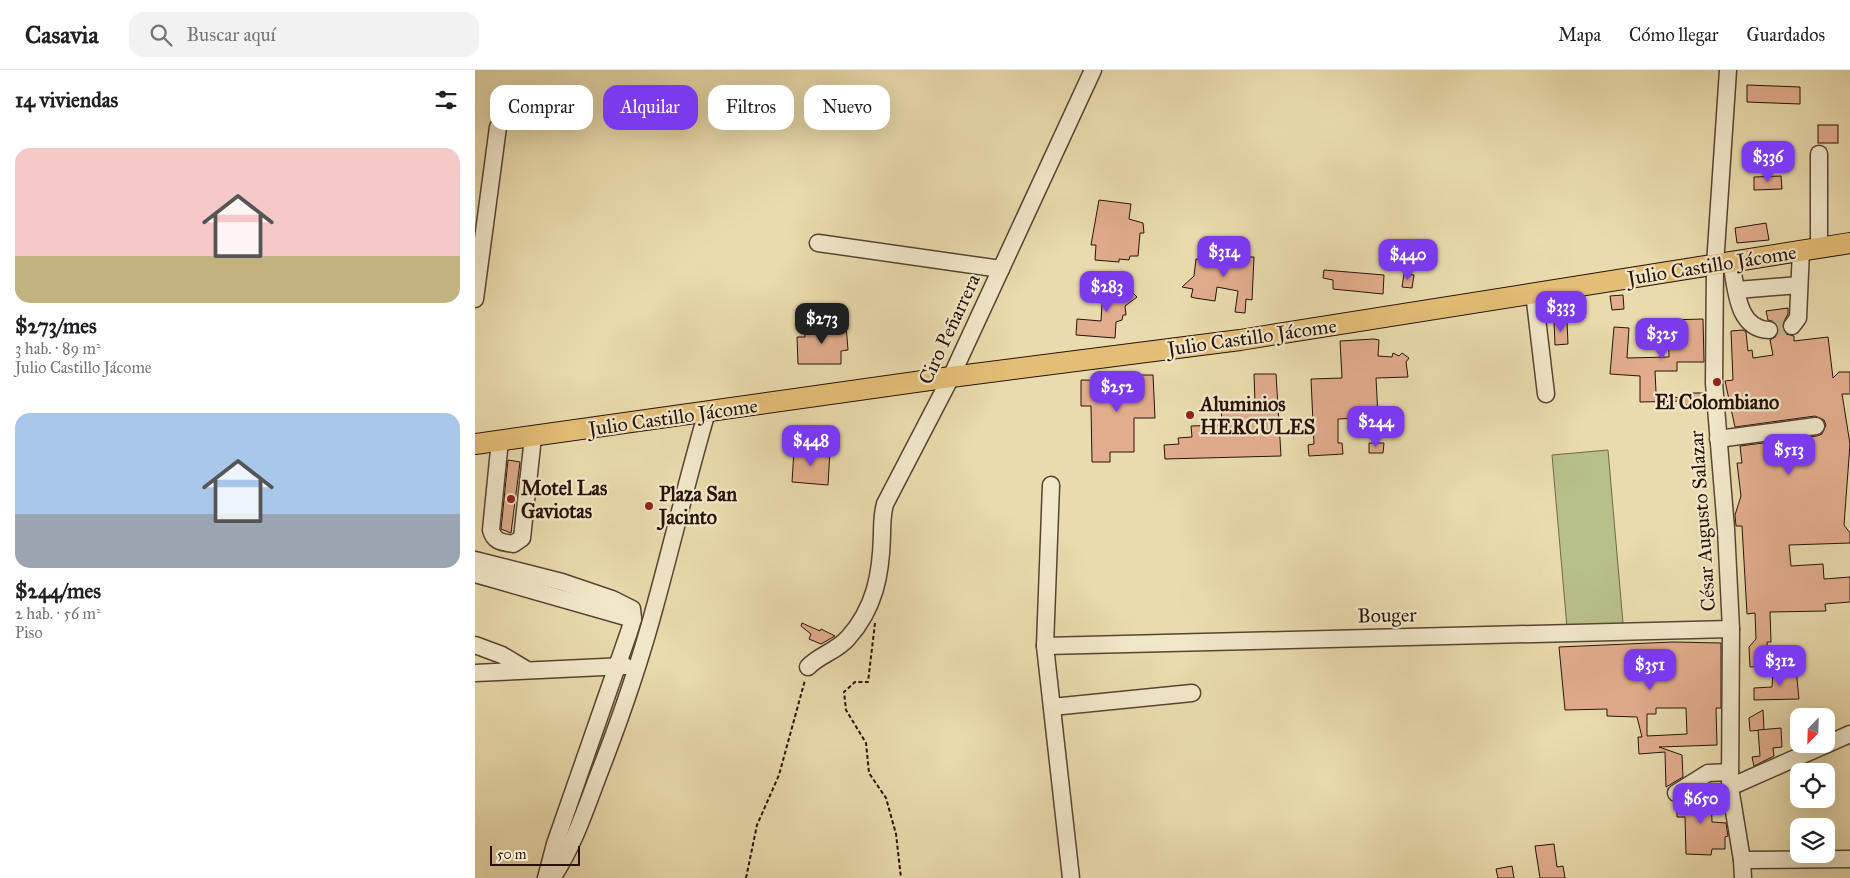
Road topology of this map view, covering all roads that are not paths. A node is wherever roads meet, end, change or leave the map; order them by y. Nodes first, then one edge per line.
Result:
1 (1093, 70) edge
2 (1728, 70) edge
3 (498, 130) edge
4 (1819, 154) dead end
5 (818, 243) dead end
6 (1850, 243) edge
7 (1810, 249) junction
8 (1723, 263) junction
9 (1001, 269) junction
10 (1799, 286) junction
11 (1737, 290) junction
12 (1534, 293) junction
13 (475, 299) edge
14 (1792, 326) dead end
15 (1769, 330) tunnel mouth
16 (951, 377) junction
17 (1547, 394) dead end
18 (707, 412) junction
19 (1816, 426) dead end
20 (533, 437) junction
21 (1718, 439) junction
22 (499, 440) junction
23 (475, 444) edge
24 (1051, 485) dead end
25 (475, 560) edge
26 (475, 574) edge
27 (633, 619) junction
28 (1731, 629) junction
29 (475, 645) edge
30 (1045, 646) junction
31 (616, 666) junction
32 (637, 666) junction
33 (808, 667) road end
34 (527, 670) junction
35 (475, 673) edge
36 (1192, 693) dead end
37 (1052, 707) junction
38 (1850, 734) edge
39 (1730, 780) junction
40 (1676, 793) dead end
41 (1850, 859) edge
42 (1742, 860) junction
43 (546, 878) edge
44 (552, 878) edge
45 (1071, 878) edge
46 (1743, 878) edge

1 - 9 street, Ciro Peñarrera
2 - 8 street, César Augusto Salazar
3 - 13 street
4 - 7 street
5 - 9 street
6 - 7 main road, Julio Castillo Jácome
7 - 8 main road, Julio Castillo Jácome
7 - 10 street
8 - 11 street
8 - 12 main road, Julio Castillo Jácome
8 - 21 street, César Augusto Salazar
9 - 16 street, Ciro Peñarrera
10 - 11 street
10 - 14 street
11 - 15 street
12 - 16 main road, Julio Castillo Jácome
12 - 17 street
16 - 18 main road, Julio Castillo Jácome
16 - 33 street, Ciro Peñarrera
18 - 20 main road, Julio Castillo Jácome
18 - 32 street
19 - 21 street
20 - 22 main road, Julio Castillo Jácome
20 - 22 street
21 - 28 street, César Augusto Salazar
22 - 23 main road, Julio Castillo Jácome
24 - 30 street
25 - 27 street
26 - 27 street
27 - 31 street
28 - 30 street, Bouger
28 - 39 street, César Augusto Salazar
29 - 34 street
30 - 37 street
31 - 32 street
31 - 34 street
31 - 43 street
32 - 44 street
34 - 35 street
36 - 37 street
37 - 45 street
38 - 39 street
39 - 40 street
39 - 42 street, César Augusto Salazar
41 - 42 street
42 - 46 street, César Augusto Salazar

